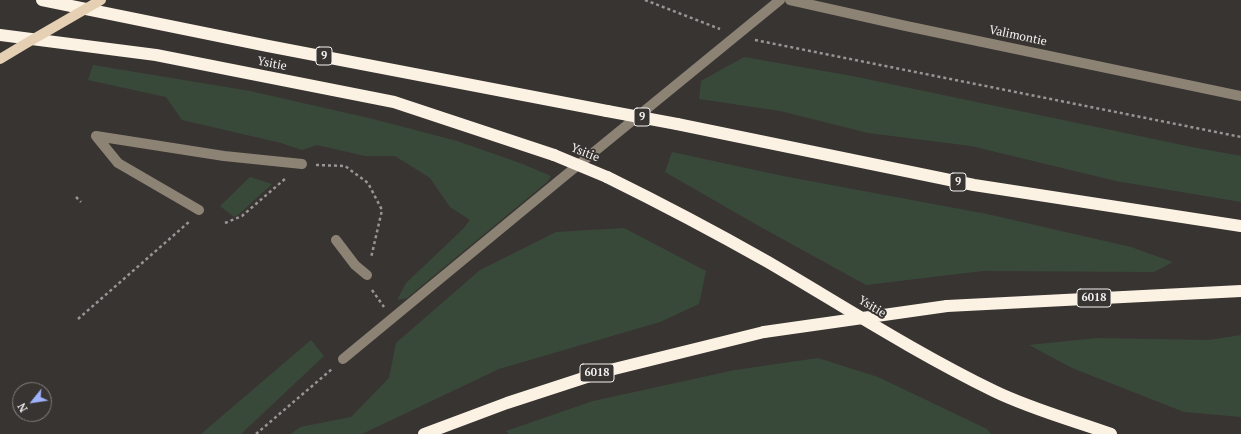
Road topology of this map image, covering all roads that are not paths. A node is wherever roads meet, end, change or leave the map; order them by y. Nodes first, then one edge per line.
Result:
1 (42, 0) edge
2 (101, 0) edge
3 (780, 0) edge
4 (790, 0) edge
5 (807, 2) edge
6 (0, 35) edge
7 (0, 59) edge
8 (1241, 96) edge
9 (302, 164) road end
10 (199, 210) dead end
11 (1241, 226) edge
12 (336, 240) dead end
13 (367, 275) road end
14 (1241, 291) edge
15 (343, 359) road end
16 (424, 434) edge
17 (1111, 434) edge

1 - 11 highway, 9, bridge
2 - 7 main road, bridge
3 - 15 street
4 - 5 street, Valimontie
5 - 8 street, Valimontie
6 - 17 highway, Ysitie, bridge
9 - 10 street
12 - 13 street
14 - 16 highway, 6018, bridge

